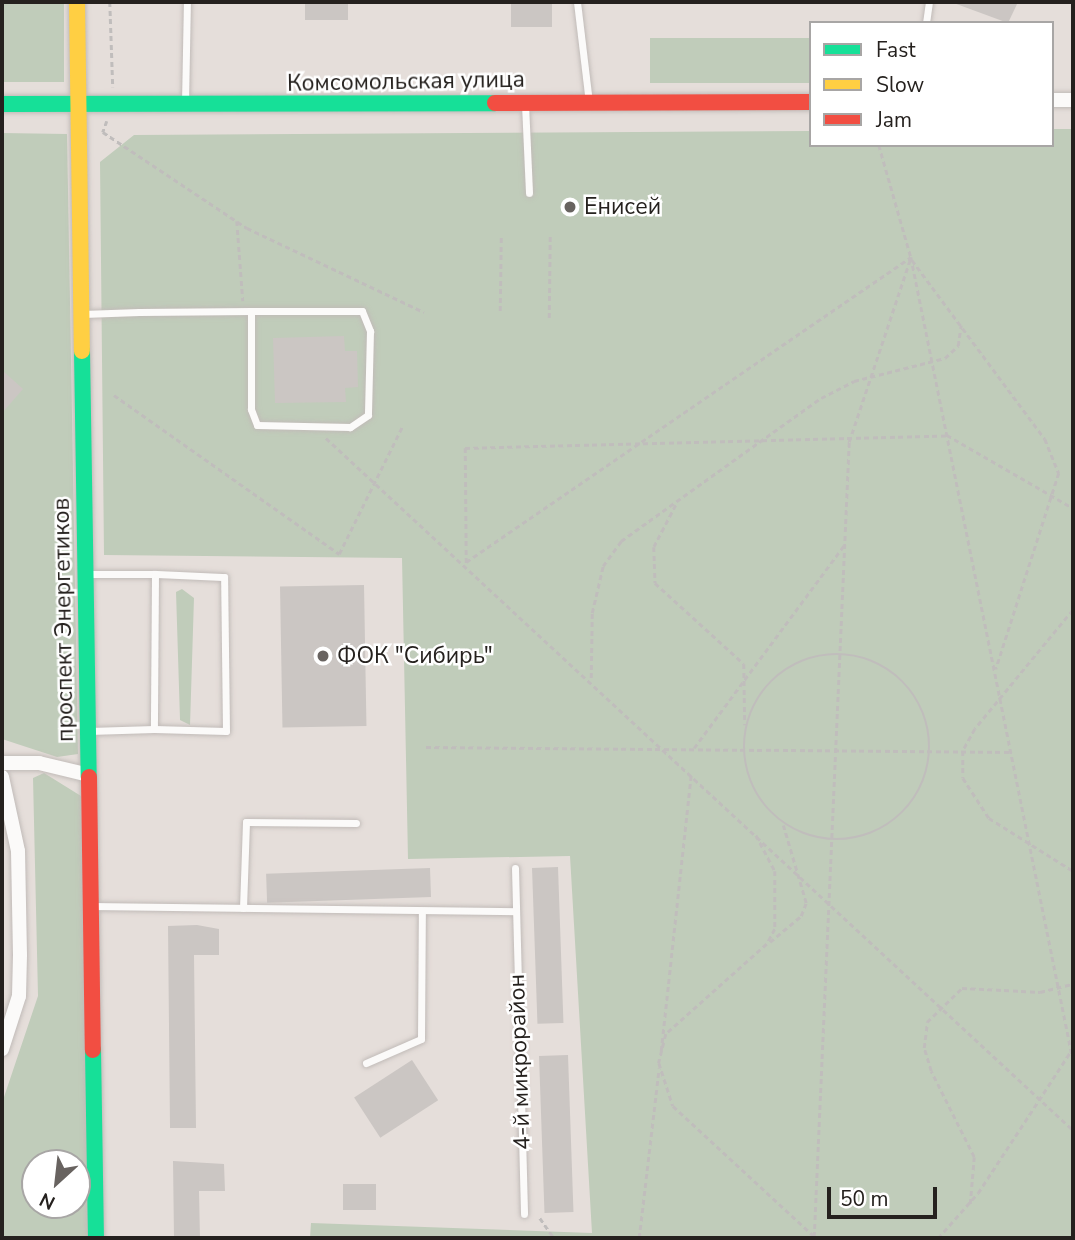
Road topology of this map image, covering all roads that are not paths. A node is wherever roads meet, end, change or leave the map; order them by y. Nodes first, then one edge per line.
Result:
1 (78, 2) edge
2 (187, 2) edge
3 (577, 2) edge
4 (929, 2) edge
5 (926, 21) edge
6 (1054, 100) edge
7 (1073, 100) edge
8 (809, 102) edge
9 (589, 103) junction
10 (2, 104) edge
11 (525, 104) junction
12 (79, 106) junction
13 (184, 107) junction
14 (529, 193) dead end
15 (251, 311) junction
16 (82, 314) junction
17 (85, 574) junction
18 (155, 574) junction
19 (154, 729) junction
20 (88, 730) junction
21 (2, 763) edge
22 (89, 775) junction
23 (2, 777) edge
24 (356, 823) dead end
25 (515, 868) dead end
26 (93, 906) junction
27 (243, 908) junction
28 (422, 911) junction
29 (516, 911) junction
30 (2, 1049) edge
31 (366, 1063) dead end
32 (524, 1214) dead end
33 (96, 1238) edge

1 - 12 street, проспект Энергетиков
2 - 13 lane
3 - 9 lane
4 - 5 lane
6 - 7 street
8 - 9 street, Комсомольская улица
9 - 11 street, Комсомольская улица
10 - 12 street, Комсомольская улица
11 - 13 street, Комсомольская улица
11 - 14 lane
12 - 13 street, Комсомольская улица
12 - 16 street, проспект Энергетиков
15 - 15 lane
15 - 16 lane
16 - 17 street, проспект Энергетиков
17 - 18 lane
17 - 20 street, проспект Энергетиков
18 - 19 lane
18 - 19 lane
19 - 20 lane
20 - 22 street, проспект Энергетиков
21 - 22 street
22 - 26 street, проспект Энергетиков
23 - 30 street
24 - 27 lane
25 - 29 lane, 4-й микрорайон
26 - 27 lane
26 - 33 street, проспект Энергетиков
27 - 28 lane
28 - 29 lane
28 - 31 lane
29 - 32 lane, 4-й микрорайон

